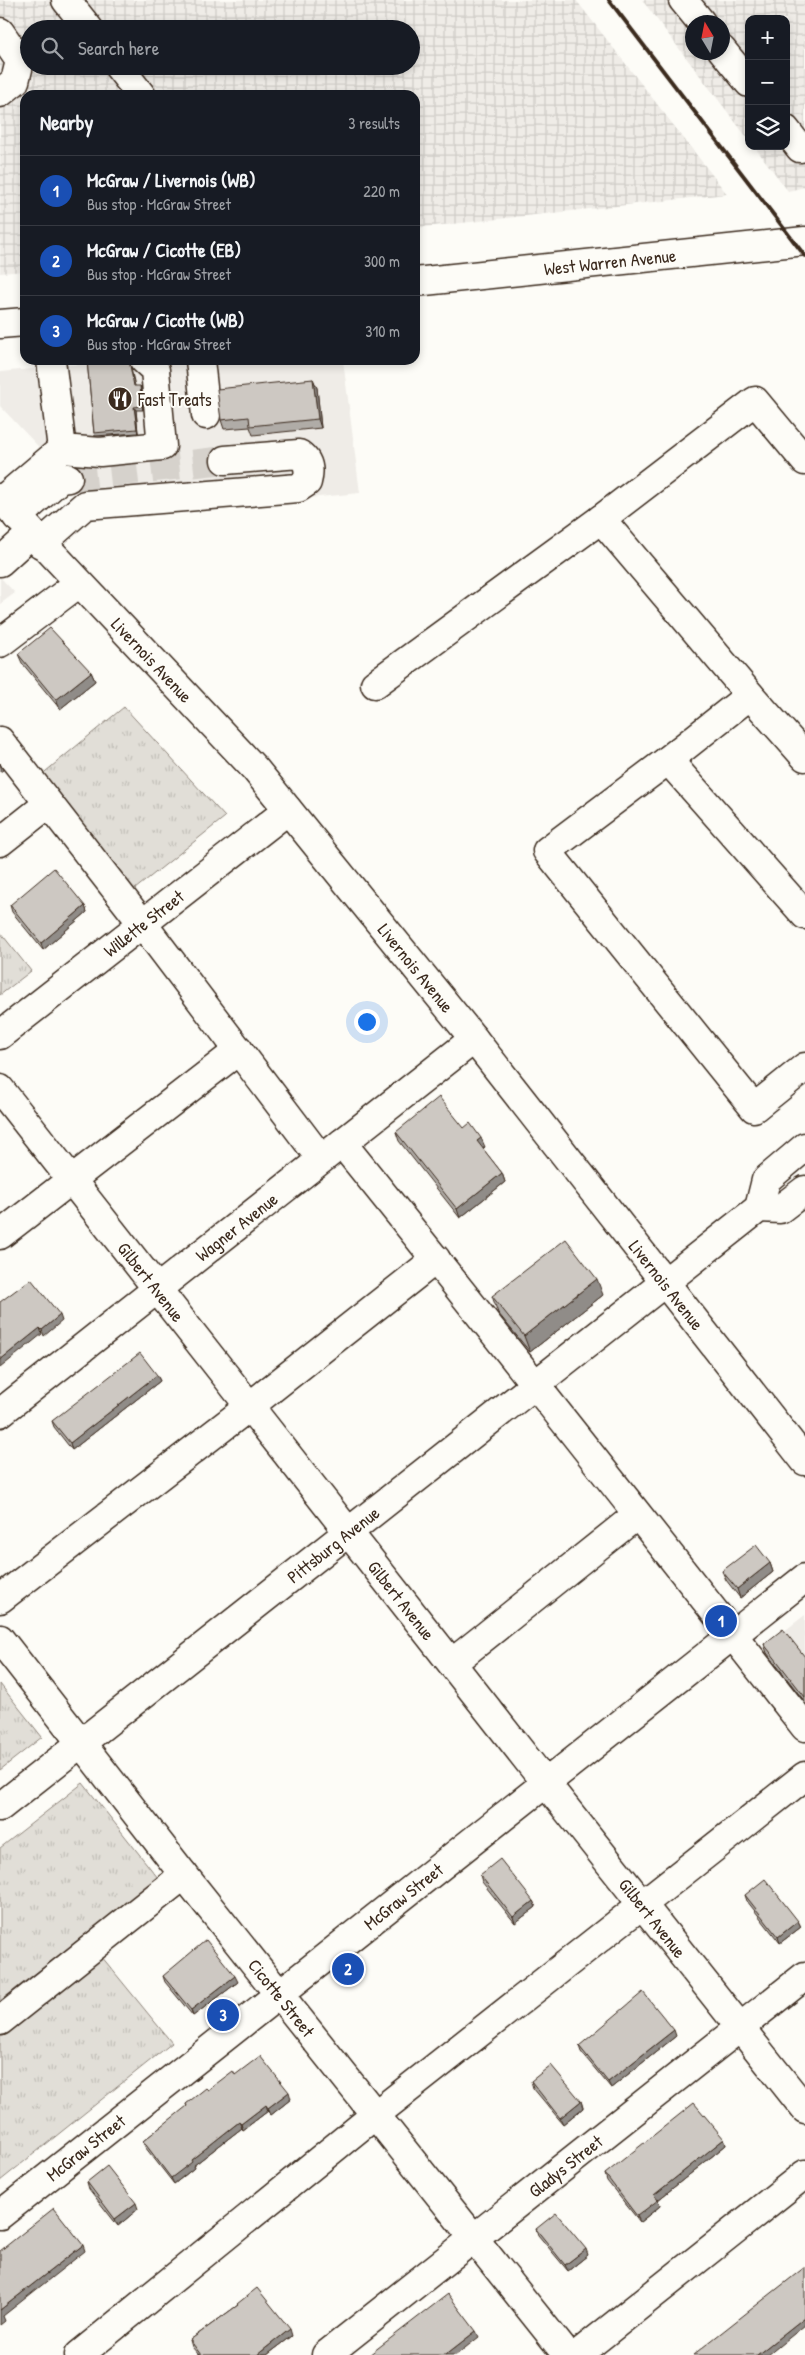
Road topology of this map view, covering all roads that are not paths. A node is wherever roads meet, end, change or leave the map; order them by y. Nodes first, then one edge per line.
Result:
1 (66, 0) edge
2 (683, 0) edge
3 (695, 15) edge
4 (82, 20) edge
5 (0, 32) edge
6 (730, 60) edge
7 (125, 75) edge
8 (745, 78) edge
9 (137, 90) edge
10 (0, 93) edge
11 (790, 135) edge
12 (805, 147) edge
13 (805, 241) edge
14 (420, 281) edge
15 (20, 322) edge
16 (0, 324) edge
17 (52, 365) edge
18 (136, 365) edge
19 (150, 365) edge
20 (201, 365) edge
21 (206, 415) dead end
22 (136, 448) junction
23 (62, 449) junction
24 (225, 460) tunnel mouth
25 (805, 461) edge
26 (68, 478) tunnel mouth
27 (18, 518) edge
28 (602, 519) junction
29 (0, 562) edge
30 (79, 583) junction
31 (0, 643) edge
32 (375, 684) dead end
33 (750, 695) junction
34 (0, 741) edge
35 (805, 757) edge
36 (668, 760) junction
37 (48, 804) junction
38 (288, 810) junction
39 (0, 842) edge
40 (805, 915) edge
41 (142, 923) junction
42 (0, 1035) edge
43 (474, 1039) junction
44 (239, 1050) junction
45 (805, 1067) edge
46 (0, 1089) edge
47 (805, 1146) edge
48 (332, 1151) junction
49 (70, 1178) junction
50 (805, 1190) edge
51 (759, 1208) junction
52 (0, 1234) edge
53 (436, 1259) junction
54 (665, 1283) junction
55 (158, 1289) junction
56 (536, 1384) junction
57 (250, 1406) junction
58 (0, 1413) edge
59 (805, 1461) edge
60 (638, 1515) junction
61 (349, 1532) junction
62 (805, 1578) edge
63 (0, 1599) edge
64 (733, 1635) junction
65 (0, 1639) edge
66 (452, 1663) junction
67 (805, 1727) edge
68 (82, 1743) junction
69 (805, 1776) edge
70 (546, 1783) junction
71 (0, 1807) edge
72 (184, 1875) junction
73 (643, 1904) junction
74 (805, 1976) edge
75 (279, 1994) junction
76 (0, 2021) edge
77 (741, 2026) junction
78 (805, 2109) edge
79 (375, 2115) junction
80 (805, 2174) edge
81 (0, 2215) edge
82 (473, 2238) junction
83 (78, 2355) edge
84 (326, 2355) edge
85 (566, 2355) edge
86 (577, 2355) edge

1 - 4 street
2 - 3 street
5 - 10 street
6 - 8 street
7 - 9 street
11 - 12 street
13 - 14 street, West Warren Avenue
15 - 16 street
17 - 23 street
18 - 22 street
19 - 22 street
20 - 21 street
22 - 23 street
23 - 27 street
24 - 27 street
25 - 28 street
26 - 27 street
27 - 29 street
27 - 30 street, Livernois Avenue
28 - 32 street
28 - 33 street
30 - 31 street
30 - 38 street, Livernois Avenue
33 - 35 street
33 - 36 street
34 - 37 street
36 - 40 street
36 - 45 street
37 - 39 street
37 - 41 street
38 - 41 street, Willette Street
38 - 43 street, Livernois Avenue
41 - 42 street, Willette Street
41 - 44 street
43 - 48 street, Wagner Avenue
43 - 54 street, Livernois Avenue
44 - 48 street
44 - 49 street
46 - 49 street, Gilbert Avenue
47 - 51 street
48 - 53 street
48 - 55 street, Wagner Avenue
49 - 52 street
49 - 55 street, Gilbert Avenue
50 - 51 street
51 - 54 street, Pittsburg Avenue
53 - 56 street
53 - 57 street
54 - 56 street, Pittsburg Avenue
54 - 59 street, Livernois Avenue
55 - 57 street, Gilbert Avenue
55 - 58 street, Wagner Avenue
56 - 60 street
56 - 61 street, Pittsburg Avenue
57 - 61 street, Gilbert Avenue
57 - 63 street
60 - 64 street
60 - 66 street
61 - 66 street, Gilbert Avenue
61 - 68 street, Pittsburg Avenue
62 - 64 street, McGraw Street
64 - 67 street
64 - 70 street, McGraw Street
65 - 68 street, Cicotte Street
66 - 70 street, Gilbert Avenue
68 - 71 street, Pittsburg Avenue
68 - 72 street, Cicotte Street
69 - 73 street
70 - 73 street, Gilbert Avenue
70 - 75 street, McGraw Street
72 - 75 street, Cicotte Street
72 - 76 street
73 - 77 street, Gilbert Avenue
73 - 79 street
74 - 77 street, Gladys Street
75 - 79 street, Cicotte Street
75 - 81 street, McGraw Street
77 - 78 street, Gilbert Avenue
77 - 82 street, Gladys Street
79 - 82 street, Cicotte Street
79 - 83 street
80 - 86 street
82 - 84 street, Gladys Street
82 - 85 street, Cicotte Street

